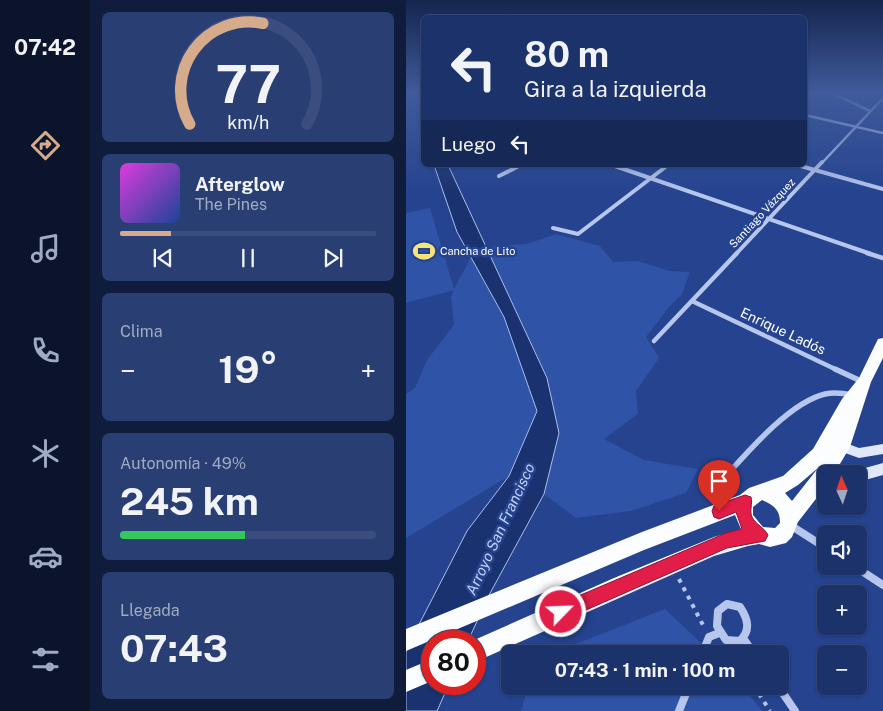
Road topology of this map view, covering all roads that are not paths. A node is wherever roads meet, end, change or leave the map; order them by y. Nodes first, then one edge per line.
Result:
1 (854, 126) joint
2 (883, 133) edge
3 (518, 167) edge
4 (618, 167) edge
5 (665, 167) edge
6 (804, 167) edge
7 (815, 170) junction
8 (500, 176) dead end
9 (651, 178) junction
10 (883, 189) edge
11 (769, 219) junction
12 (553, 228) dead end
13 (883, 258) edge
14 (692, 301) junction
15 (654, 341) dead end
16 (883, 343) edge
17 (864, 382) junction
18 (853, 395) junction
19 (835, 444) junction
20 (883, 449) edge
21 (828, 465) edge
22 (883, 469) edge
23 (867, 473) edge
24 (716, 487) dead end
25 (817, 491) edge
26 (764, 492) junction
27 (745, 502) junction
28 (790, 521) junction
29 (760, 535) junction
30 (817, 541) edge
31 (867, 575) edge
32 (883, 585) edge
33 (719, 632) junction
34 (743, 638) junction
35 (406, 640) edge
36 (706, 645) edge
37 (748, 645) edge
38 (486, 646) edge
39 (421, 675) edge
40 (406, 682) edge
41 (685, 695) edge
42 (784, 695) edge
43 (679, 711) edge
44 (795, 711) edge

1 - 2 street
1 - 7 street, Santiago Vázquez
3 - 8 street
4 - 9 street
5 - 9 street
6 - 7 street
7 - 10 street
7 - 11 street, Santiago Vázquez
9 - 11 street
9 - 12 street
11 - 13 street
11 - 14 street, Santiago Vázquez
14 - 15 street, Santiago Vázquez
14 - 17 street, Enrique Ladós
16 - 17 highway
17 - 18 highway
17 - 19 highway
18 - 19 highway
18 - 24 street
19 - 20 main road
19 - 21 highway
19 - 26 highway
22 - 23 main road
25 - 28 highway
26 - 27 highway
26 - 28 highway
27 - 29 highway
27 - 35 highway
28 - 29 highway
28 - 30 street
29 - 38 highway
31 - 32 street
33 - 34 street
33 - 34 street
33 - 36 street
34 - 37 street
39 - 40 highway
41 - 43 street
42 - 44 street

